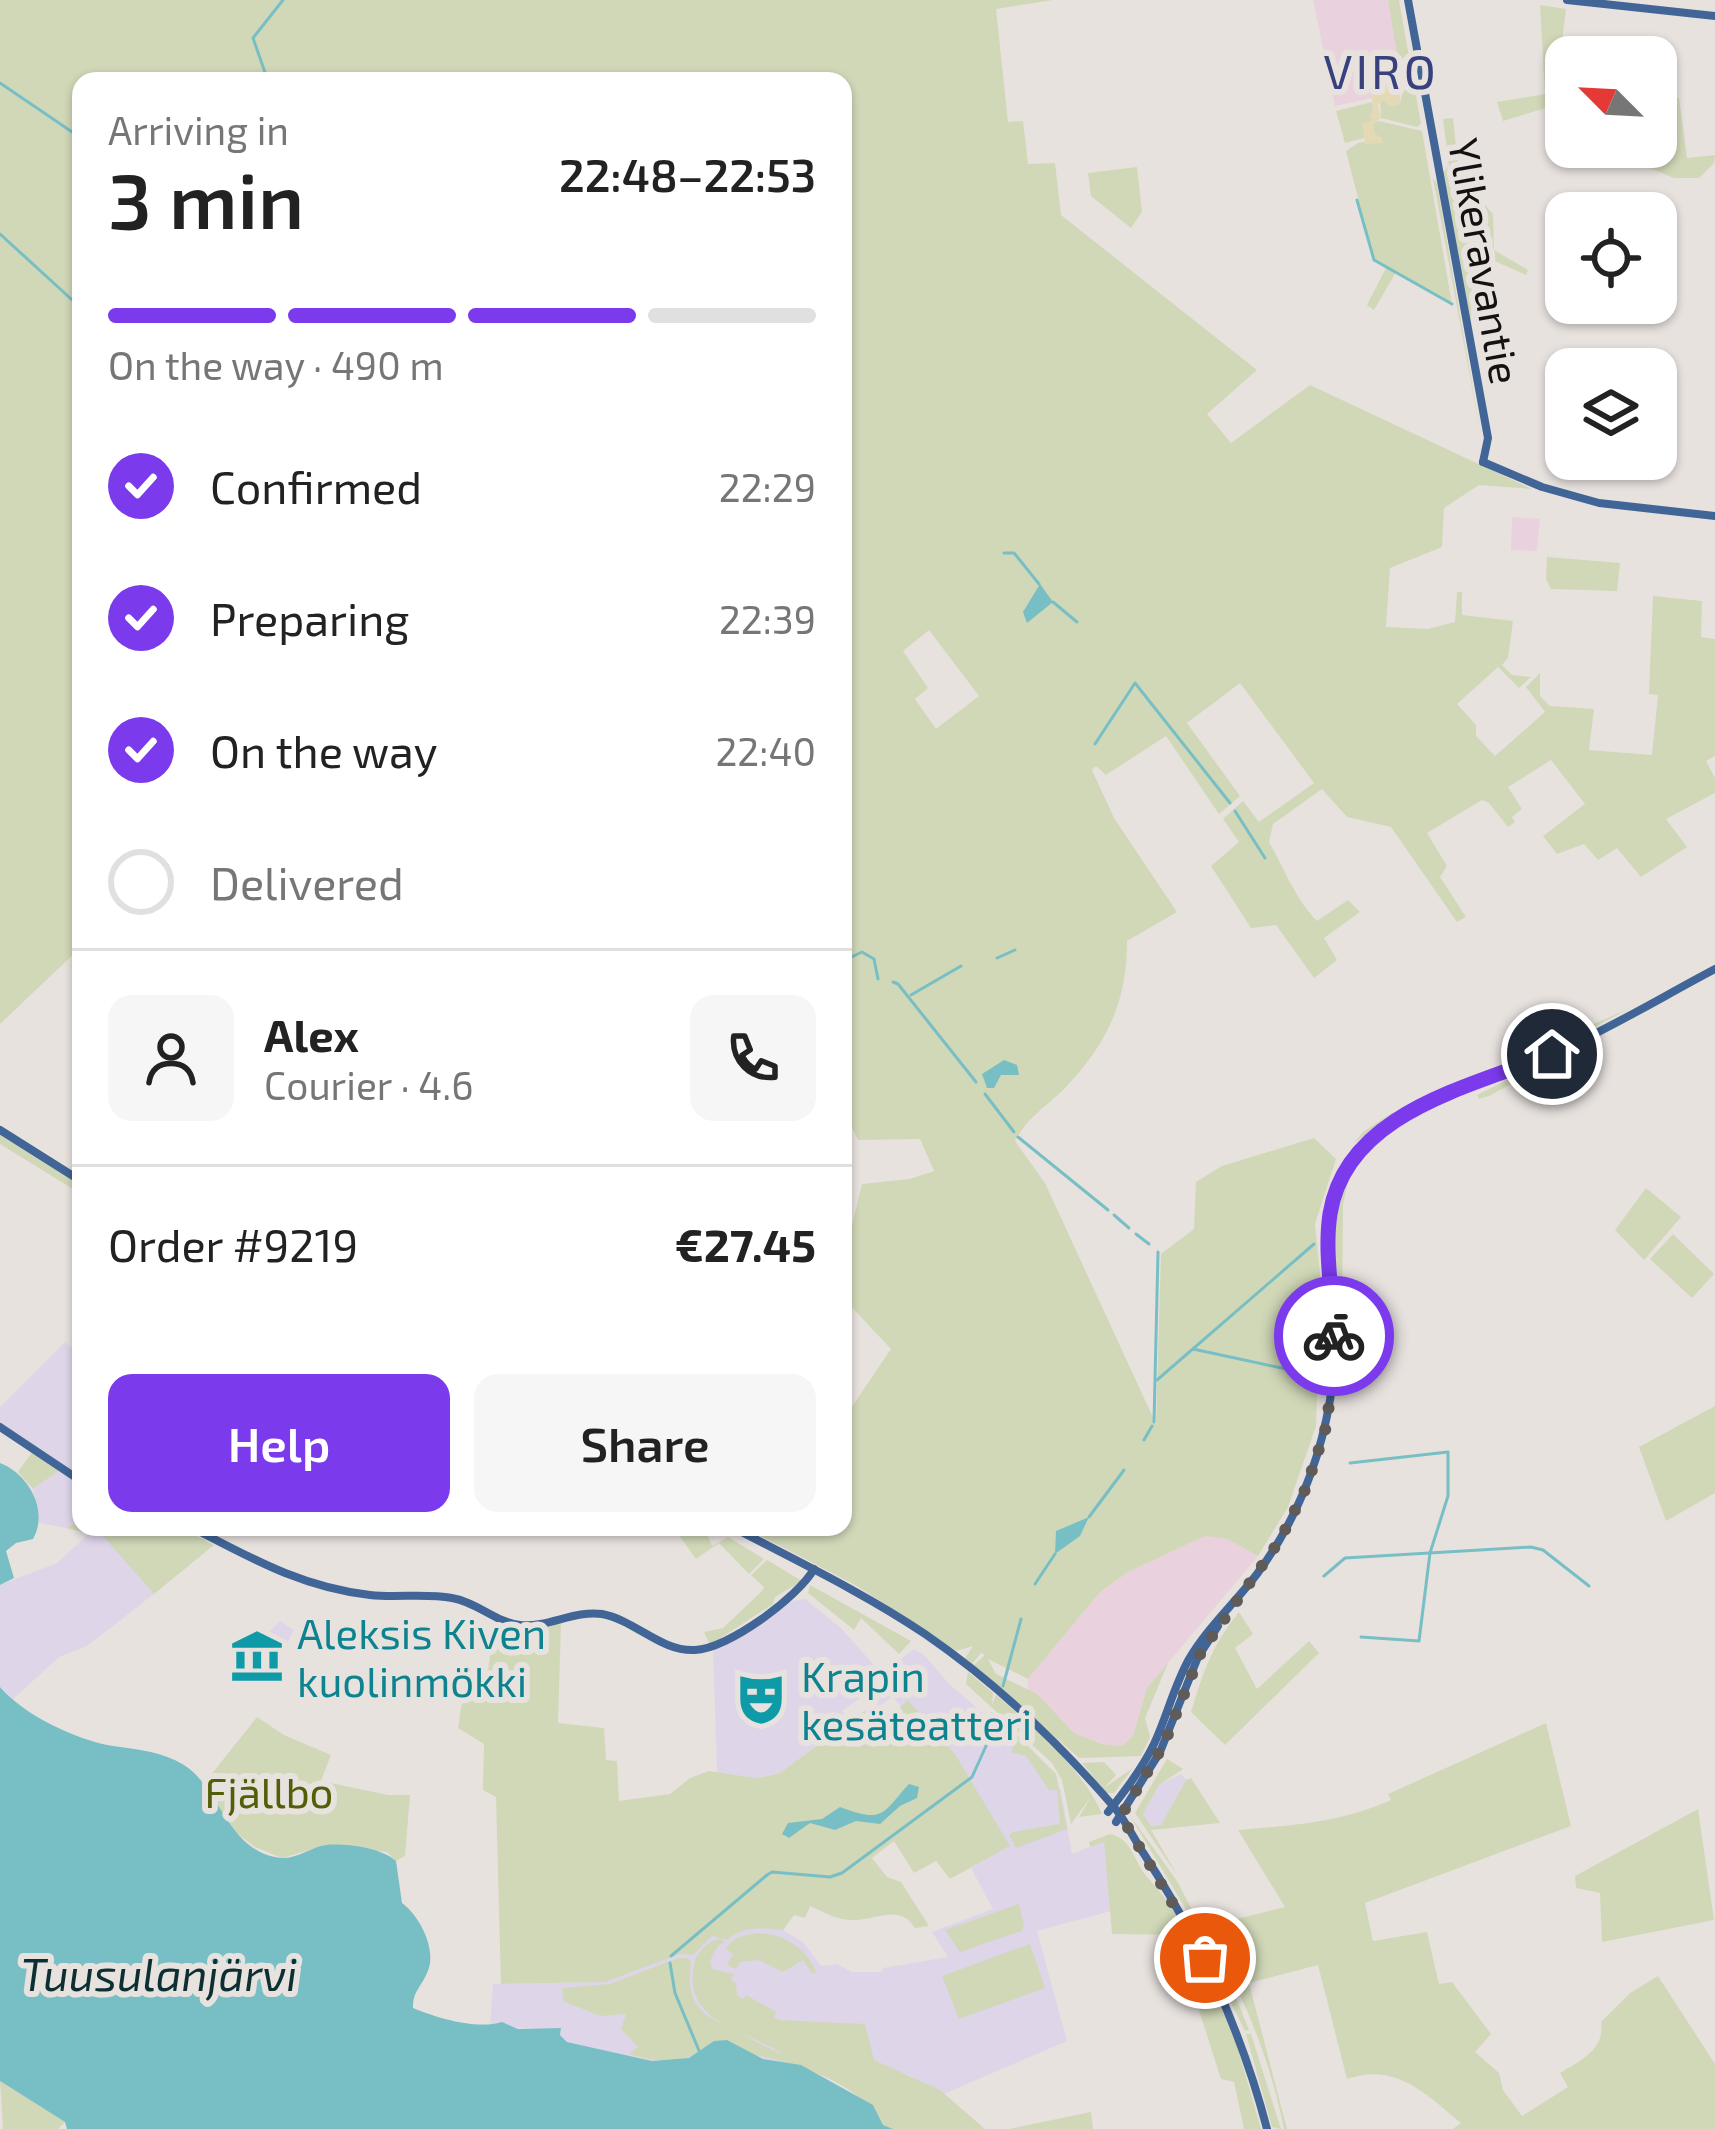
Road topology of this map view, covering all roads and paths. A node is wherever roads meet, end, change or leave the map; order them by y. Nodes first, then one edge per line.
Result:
1 (1408, 0) edge
2 (1567, 0) edge
3 (1715, 16) edge
4 (1715, 516) edge
5 (1715, 969) edge
6 (0, 1130) edge
7 (72, 1175) edge
8 (0, 1427) edge
9 (72, 1475) edge
10 (209, 1536) edge
11 (750, 1536) edge
12 (814, 1569) junction
13 (1235, 1600) junction
14 (1111, 1809) junction
15 (1118, 1819) junction
16 (1268, 2129) edge

1 - 4 main road, Ylikeravantie
2 - 3 main road
5 - 13 main road
6 - 7 main road
8 - 9 main road
10 - 12 main road
11 - 12 main road
12 - 14 main road
13 - 14 main road
13 - 15 main road
14 - 15 main road
15 - 16 main road

